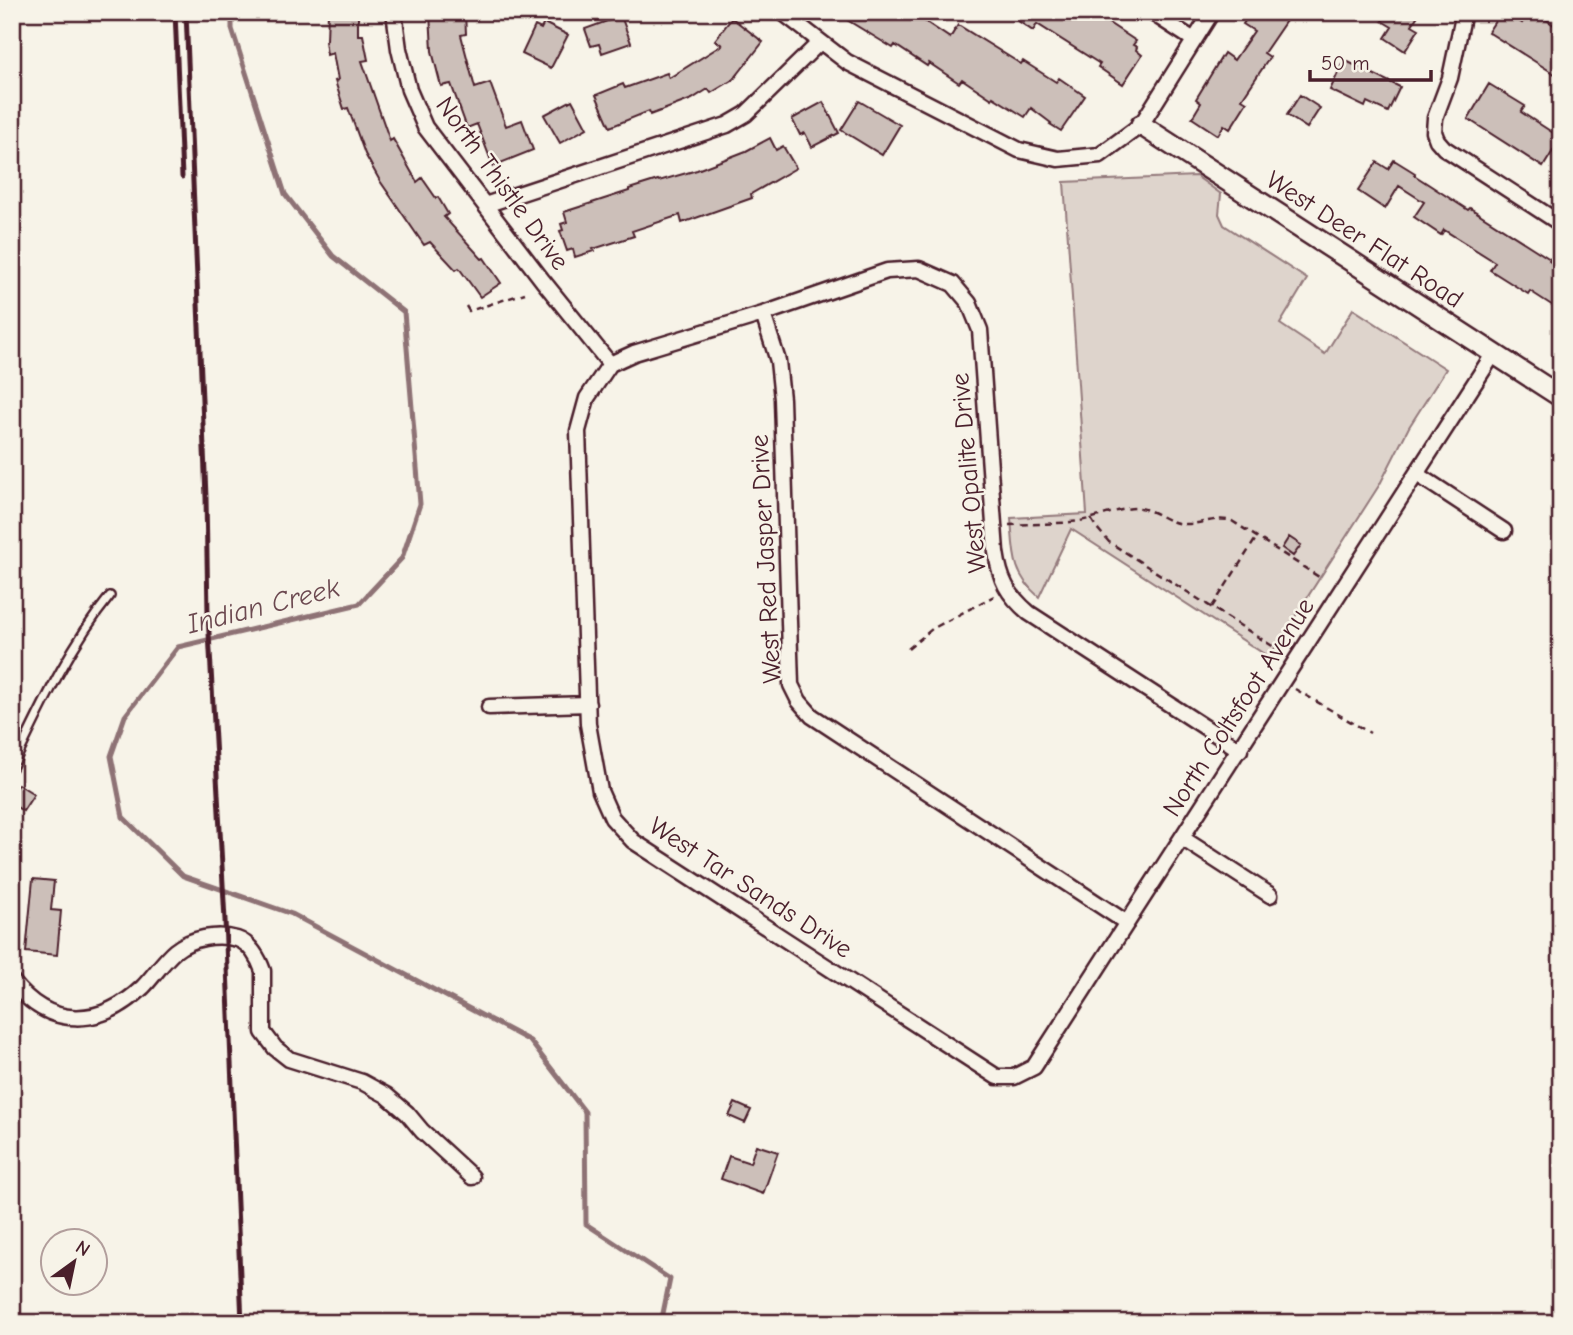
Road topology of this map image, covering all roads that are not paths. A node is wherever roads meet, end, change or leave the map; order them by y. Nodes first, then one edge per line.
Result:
1 (394, 12) edge
2 (782, 12) edge
3 (1151, 12) edge
4 (1212, 12) edge
5 (1464, 12) edge
6 (1194, 40) junction
7 (820, 42) junction
8 (1141, 125) junction
9 (485, 205) junction
10 (1561, 224) edge
11 (763, 314) junction
12 (1494, 353) junction
13 (610, 364) junction
14 (1561, 397) edge
15 (1417, 474) junction
16 (1504, 531) dead end
17 (110, 596) dead end
18 (588, 704) junction
19 (489, 707) dead end
20 (1240, 750) junction
21 (12, 768) edge
22 (1182, 838) junction
23 (1270, 895) dead end
24 (1127, 923) junction
25 (12, 981) edge
26 (1014, 1077) joint
27 (472, 1177) dead end

1 - 9 street, North Thistle Drive
2 - 7 street
3 - 6 street
4 - 6 street
5 - 10 street
6 - 8 street
7 - 8 street
7 - 9 street
8 - 12 street, West Deer Flat Road
9 - 13 street, North Thistle Drive
11 - 13 street
11 - 20 street, West Opalite Drive
11 - 24 street, West Red Jasper Drive
12 - 14 street, West Deer Flat Road
12 - 15 street, North Coltsfoot Avenue
13 - 18 street, West Tar Sands Drive
15 - 16 street
15 - 20 street, North Coltsfoot Avenue
17 - 21 lane
18 - 19 street
18 - 26 street, West Tar Sands Drive
20 - 22 street, North Coltsfoot Avenue
22 - 23 street
22 - 24 street, North Coltsfoot Avenue
24 - 26 street, North Coltsfoot Avenue
25 - 27 street

